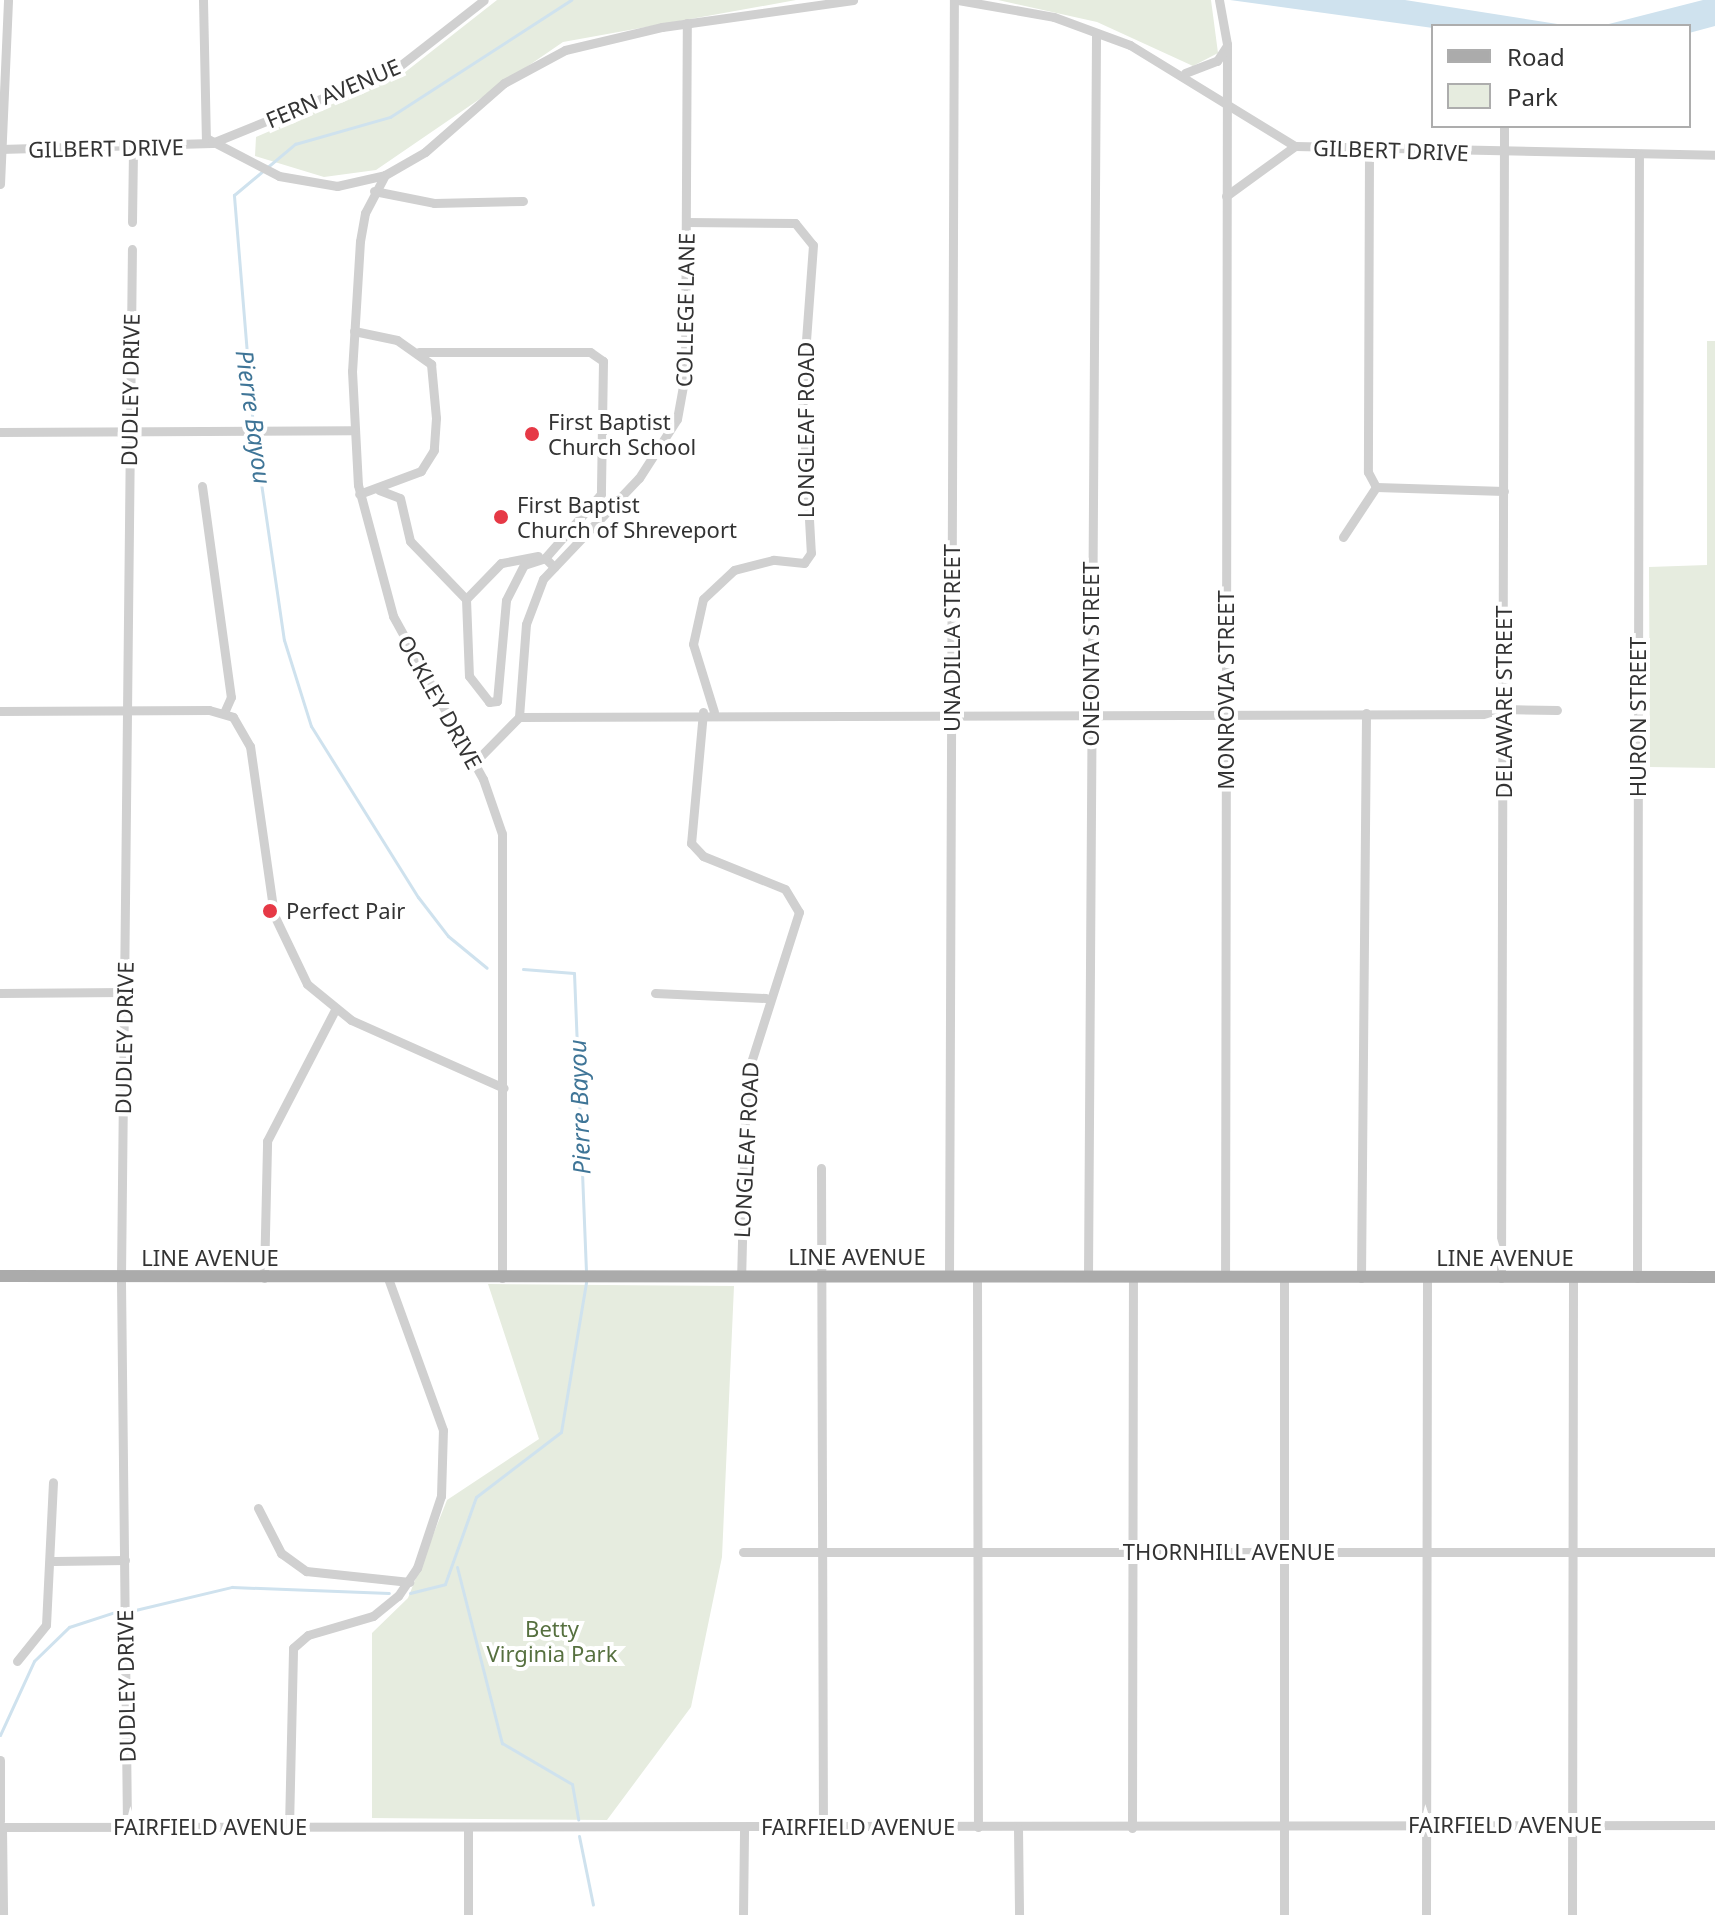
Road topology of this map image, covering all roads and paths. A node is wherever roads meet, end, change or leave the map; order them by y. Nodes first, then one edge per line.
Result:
1 (8, 0) edge
2 (203, 0) edge
3 (484, 0) edge
4 (853, 0) edge
5 (956, 0) edge
6 (1219, 0) edge
7 (687, 23) junction
8 (1096, 33) junction
9 (1227, 44) junction
10 (1185, 73) junction
11 (1226, 102) junction
12 (1504, 128) edge
13 (212, 143) junction
14 (1295, 146) junction
15 (133, 148) junction
16 (3, 149) edge
17 (1369, 152) junction
18 (1505, 154) junction
19 (1639, 155) junction
20 (1715, 155) edge
21 (385, 175) junction
22 (0, 184) edge
23 (374, 191) junction
24 (1226, 196) junction
25 (523, 201) dead end
26 (132, 222) dead end
27 (686, 222) junction
28 (132, 249) dead end
29 (354, 331) junction
30 (419, 352) junction
31 (353, 430) junction
32 (130, 431) junction
33 (0, 432) edge
34 (415, 474) junction
35 (202, 486) dead end
36 (1376, 487) junction
37 (379, 490) junction
38 (1504, 491) junction
39 (359, 494) junction
40 (400, 498) junction
41 (1343, 537) dead end
42 (541, 557) junction
43 (554, 567) junction
44 (466, 599) junction
45 (127, 710) junction
46 (1557, 710) dead end
47 (0, 711) edge
48 (703, 712) junction
49 (714, 712) junction
50 (951, 712) junction
51 (1503, 712) junction
52 (224, 713) junction
53 (1090, 713) junction
54 (1226, 713) junction
55 (1366, 713) junction
56 (519, 717) junction
57 (474, 763) junction
58 (125, 992) junction
59 (0, 993) edge
60 (655, 993) dead end
61 (766, 998) junction
62 (335, 1010) junction
63 (504, 1088) junction
64 (821, 1168) dead end
65 (0, 1276) edge
66 (949, 1276) junction
67 (977, 1276) junction
68 (1088, 1276) junction
69 (1133, 1276) junction
70 (121, 1277) junction
71 (741, 1277) junction
72 (824, 1277) junction
73 (1225, 1277) junction
74 (1715, 1277) edge
75 (264, 1278) junction
76 (388, 1278) junction
77 (502, 1278) junction
78 (1284, 1278) junction
79 (1361, 1278) junction
80 (1427, 1278) junction
81 (1501, 1278) junction
82 (1573, 1278) junction
83 (1637, 1278) junction
84 (53, 1482) dead end
85 (258, 1508) dead end
86 (1283, 1550) junction
87 (824, 1551) junction
88 (743, 1552) dead end
89 (978, 1552) junction
90 (1133, 1552) junction
91 (1715, 1552) edge
92 (1427, 1553) junction
93 (1573, 1553) junction
94 (125, 1560) junction
95 (54, 1561) junction
96 (409, 1582) junction
97 (17, 1661) dead end
98 (0, 1760) edge
99 (1, 1825) edge
100 (1425, 1825) junction
101 (1572, 1825) junction
102 (1715, 1825) edge
103 (1281, 1826) junction
104 (127, 1827) junction
105 (289, 1827) junction
106 (468, 1827) junction
107 (744, 1827) junction
108 (823, 1827) junction
109 (978, 1827) junction
110 (1018, 1828) junction
111 (1132, 1828) junction
112 (3, 1915) edge
113 (468, 1915) edge
114 (743, 1915) edge
115 (1019, 1915) edge
116 (1284, 1915) edge
117 (1426, 1915) edge
118 (1572, 1915) edge

1 - 16 street
2 - 13 street
3 - 13 street, FERN AVENUE
4 - 7 street
5 - 8 street, GILBERT DRIVE
5 - 50 street, UNADILLA STREET
6 - 9 street
7 - 21 street
7 - 27 street, COLLEGE LANE
8 - 10 street, GILBERT DRIVE
8 - 53 street, ONEONTA STREET
9 - 10 street
9 - 11 street
10 - 11 street, GILBERT DRIVE
11 - 14 street, GILBERT DRIVE
11 - 24 street, MONROVIA STREET
12 - 18 street, DELAWARE STREET
13 - 15 street, GILBERT DRIVE
13 - 21 street
14 - 17 street, GILBERT DRIVE
14 - 24 street
15 - 16 street, GILBERT DRIVE
15 - 26 street
16 - 22 street
17 - 18 street, GILBERT DRIVE
17 - 36 street
18 - 19 street, GILBERT DRIVE
18 - 38 street, DELAWARE STREET
19 - 20 street, GILBERT DRIVE
19 - 83 street, HURON STREET
21 - 23 street, OCKLEY DRIVE
23 - 25 street
23 - 29 street, OCKLEY DRIVE
24 - 54 street, MONROVIA STREET
27 - 43 street, COLLEGE LANE
27 - 49 street, LONGLEAF ROAD
28 - 32 street, DUDLEY DRIVE
29 - 30 street
29 - 31 street, OCKLEY DRIVE
30 - 34 street
30 - 42 street
31 - 32 street
31 - 39 street, OCKLEY DRIVE
32 - 33 street
32 - 45 street, DUDLEY DRIVE
34 - 37 street
34 - 40 street
35 - 52 street
36 - 38 street
36 - 41 street
37 - 39 street
37 - 40 street
38 - 51 street, DELAWARE STREET
39 - 57 street, OCKLEY DRIVE
40 - 44 street
42 - 43 street
42 - 44 street
42 - 44 street
43 - 56 street, COLLEGE LANE
45 - 47 street
45 - 52 street
45 - 58 street, DUDLEY DRIVE
46 - 51 street
48 - 49 street
48 - 56 street
48 - 61 street, LONGLEAF ROAD
49 - 50 street
50 - 53 street
50 - 66 street, UNADILLA STREET
51 - 55 street
51 - 81 street, DELAWARE STREET
52 - 62 street
53 - 54 street
53 - 68 street, ONEONTA STREET
54 - 55 street
54 - 73 street, MONROVIA STREET
55 - 79 street
56 - 57 street
57 - 63 street, OCKLEY DRIVE
58 - 59 street
58 - 70 street, DUDLEY DRIVE
60 - 61 street
61 - 71 street, LONGLEAF ROAD
62 - 63 street
62 - 75 street
63 - 77 street, OCKLEY DRIVE
64 - 72 street
65 - 70 main road, LINE AVENUE
66 - 67 main road, LINE AVENUE
66 - 72 main road, LINE AVENUE
67 - 68 main road, LINE AVENUE
67 - 89 street
68 - 69 main road, LINE AVENUE
69 - 73 main road, LINE AVENUE
69 - 90 street
70 - 75 main road, LINE AVENUE
70 - 94 street, DUDLEY DRIVE
71 - 72 main road, LINE AVENUE
71 - 77 main road, LINE AVENUE
72 - 87 street
73 - 78 main road, LINE AVENUE
74 - 83 main road, LINE AVENUE
75 - 76 main road, LINE AVENUE
76 - 77 main road, LINE AVENUE
76 - 96 street
78 - 79 main road, LINE AVENUE
78 - 86 street
79 - 80 main road, LINE AVENUE
80 - 81 main road, LINE AVENUE
80 - 92 street
81 - 82 main road, LINE AVENUE
82 - 83 main road, LINE AVENUE
82 - 93 street
84 - 95 street
85 - 96 street
86 - 90 street, THORNHILL AVENUE
86 - 92 street, THORNHILL AVENUE
86 - 103 street
87 - 88 street, THORNHILL AVENUE
87 - 89 street, THORNHILL AVENUE
87 - 108 street
89 - 90 street, THORNHILL AVENUE
89 - 109 street
90 - 111 street
91 - 93 street, THORNHILL AVENUE
92 - 93 street, THORNHILL AVENUE
92 - 100 street
93 - 101 street
94 - 95 street
94 - 104 street, DUDLEY DRIVE
95 - 97 street
96 - 105 street
98 - 99 street
99 - 104 street, FAIRFIELD AVENUE
99 - 112 street
100 - 101 street, FAIRFIELD AVENUE
100 - 103 street, FAIRFIELD AVENUE
100 - 117 street
101 - 102 street, FAIRFIELD AVENUE
101 - 118 street
103 - 111 street, FAIRFIELD AVENUE
103 - 116 street
104 - 105 street, FAIRFIELD AVENUE
105 - 106 street, FAIRFIELD AVENUE
106 - 107 street, FAIRFIELD AVENUE
106 - 113 street
107 - 108 street, FAIRFIELD AVENUE
107 - 114 street
108 - 109 street, FAIRFIELD AVENUE
109 - 110 street, FAIRFIELD AVENUE
110 - 111 street, FAIRFIELD AVENUE
110 - 115 street

